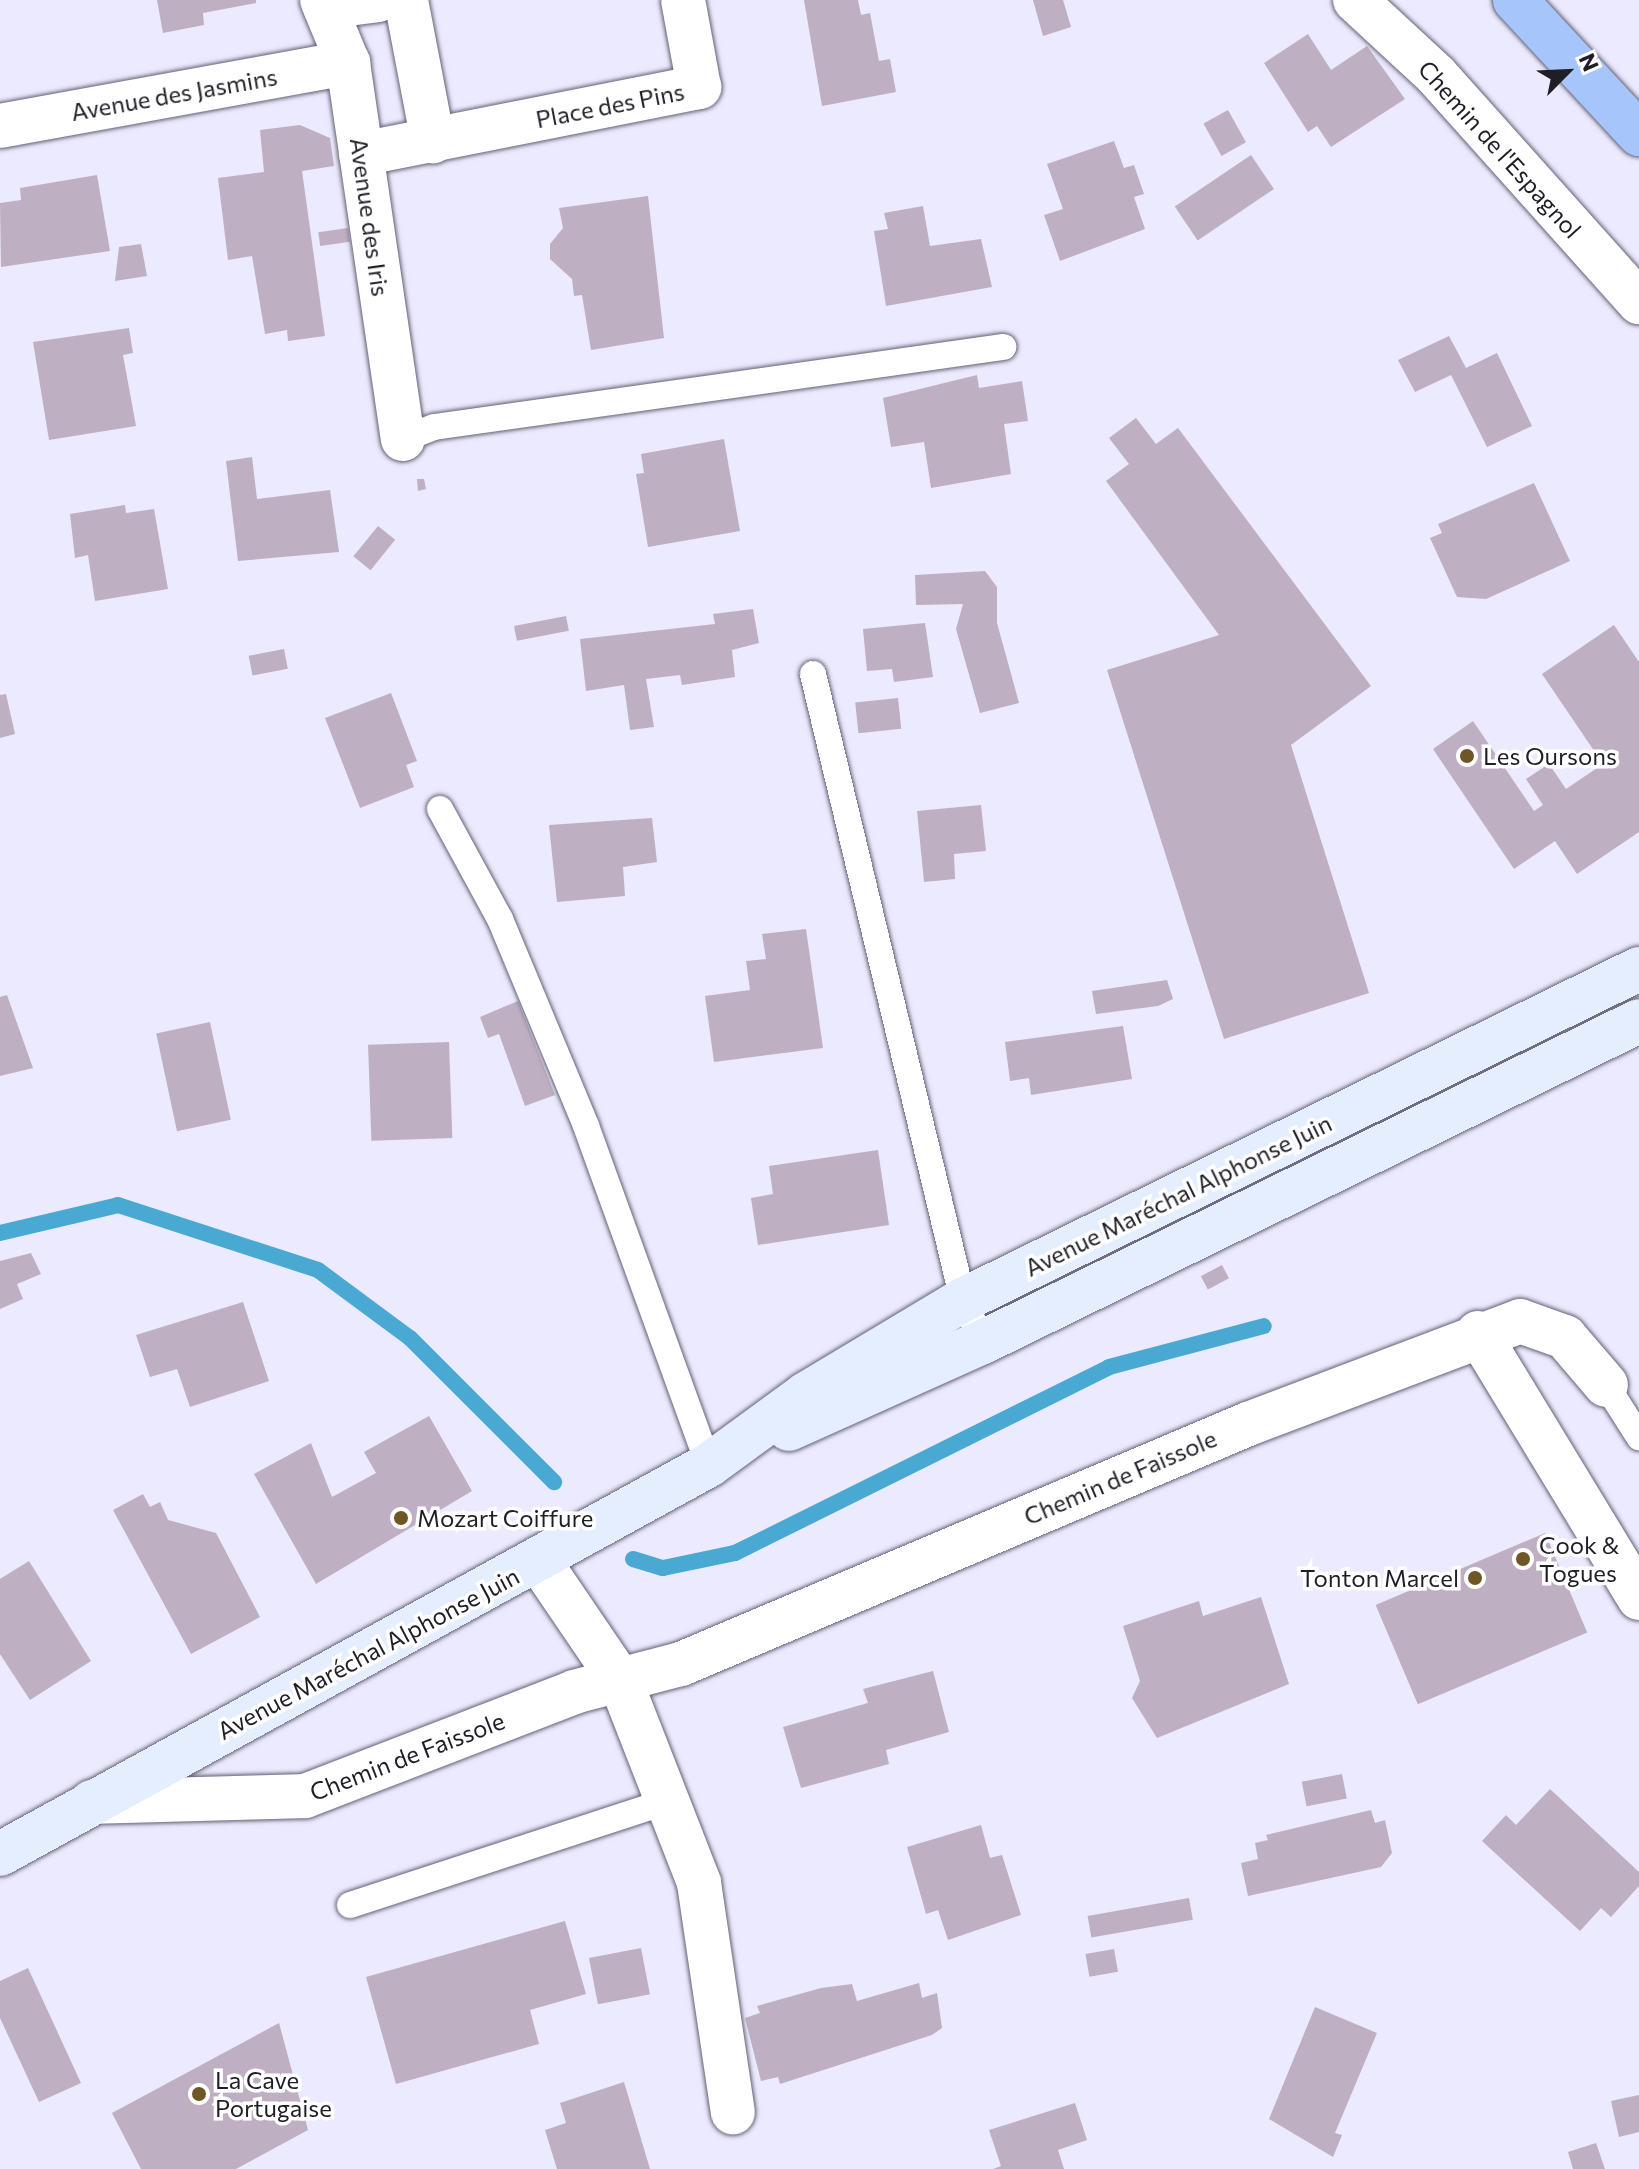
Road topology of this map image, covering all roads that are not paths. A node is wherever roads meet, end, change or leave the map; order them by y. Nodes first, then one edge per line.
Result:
1 (378, 0) edge
2 (406, 0) edge
3 (683, 0) edge
4 (1355, 0) edge
5 (1515, 0) edge
6 (323, 4) edge
7 (348, 63) junction
8 (0, 126) edge
9 (1639, 134) edge
10 (433, 141) junction
11 (361, 154) junction
12 (1639, 302) edge
13 (1003, 347) dead end
14 (403, 439) joint
15 (813, 674) dead end
16 (440, 809) dead end
17 (1639, 946) edge
18 (1639, 969) edge
19 (1588, 993) junction
20 (1639, 1021) edge
21 (963, 1300) junction
22 (1478, 1333) junction
23 (983, 1342) junction
24 (1606, 1385) joint
25 (1639, 1437) edge
26 (722, 1457) junction
27 (539, 1561) junction
28 (1639, 1598) edge
29 (620, 1680) junction
30 (668, 1801) junction
31 (92, 1802) junction
32 (0, 1854) edge
33 (350, 1905) dead end
34 (733, 2113) dead end

1 - 6 street
2 - 10 street
3 - 10 street, Place des Pins
4 - 12 street, Chemin de l'Espagnol
5 - 9 highway
6 - 7 street, Avenue des Iris
7 - 8 street, Avenue des Jasmins
7 - 11 street, Avenue des Iris
10 - 11 street, Place des Pins
11 - 14 street, Avenue des Iris
13 - 14 lane
15 - 21 lane
16 - 26 lane
17 - 19 street
18 - 19 main road, Avenue Maréchal Alphonse Juin
19 - 21 main road, Avenue Maréchal Alphonse Juin
20 - 23 main road, Avenue Maréchal Alphonse Juin
21 - 23 lane
21 - 26 main road, Avenue Maréchal Alphonse Juin
22 - 24 street, Chemin de Faissole
22 - 28 street
22 - 29 street, Chemin de Faissole
23 - 26 main road, Avenue Maréchal Alphonse Juin
24 - 25 lane
26 - 27 main road, Avenue Maréchal Alphonse Juin
27 - 29 street
27 - 31 main road, Avenue Maréchal Alphonse Juin
29 - 30 street
29 - 31 street, Chemin de Faissole
30 - 33 lane
30 - 34 street
31 - 32 main road, Avenue Maréchal Alphonse Juin

